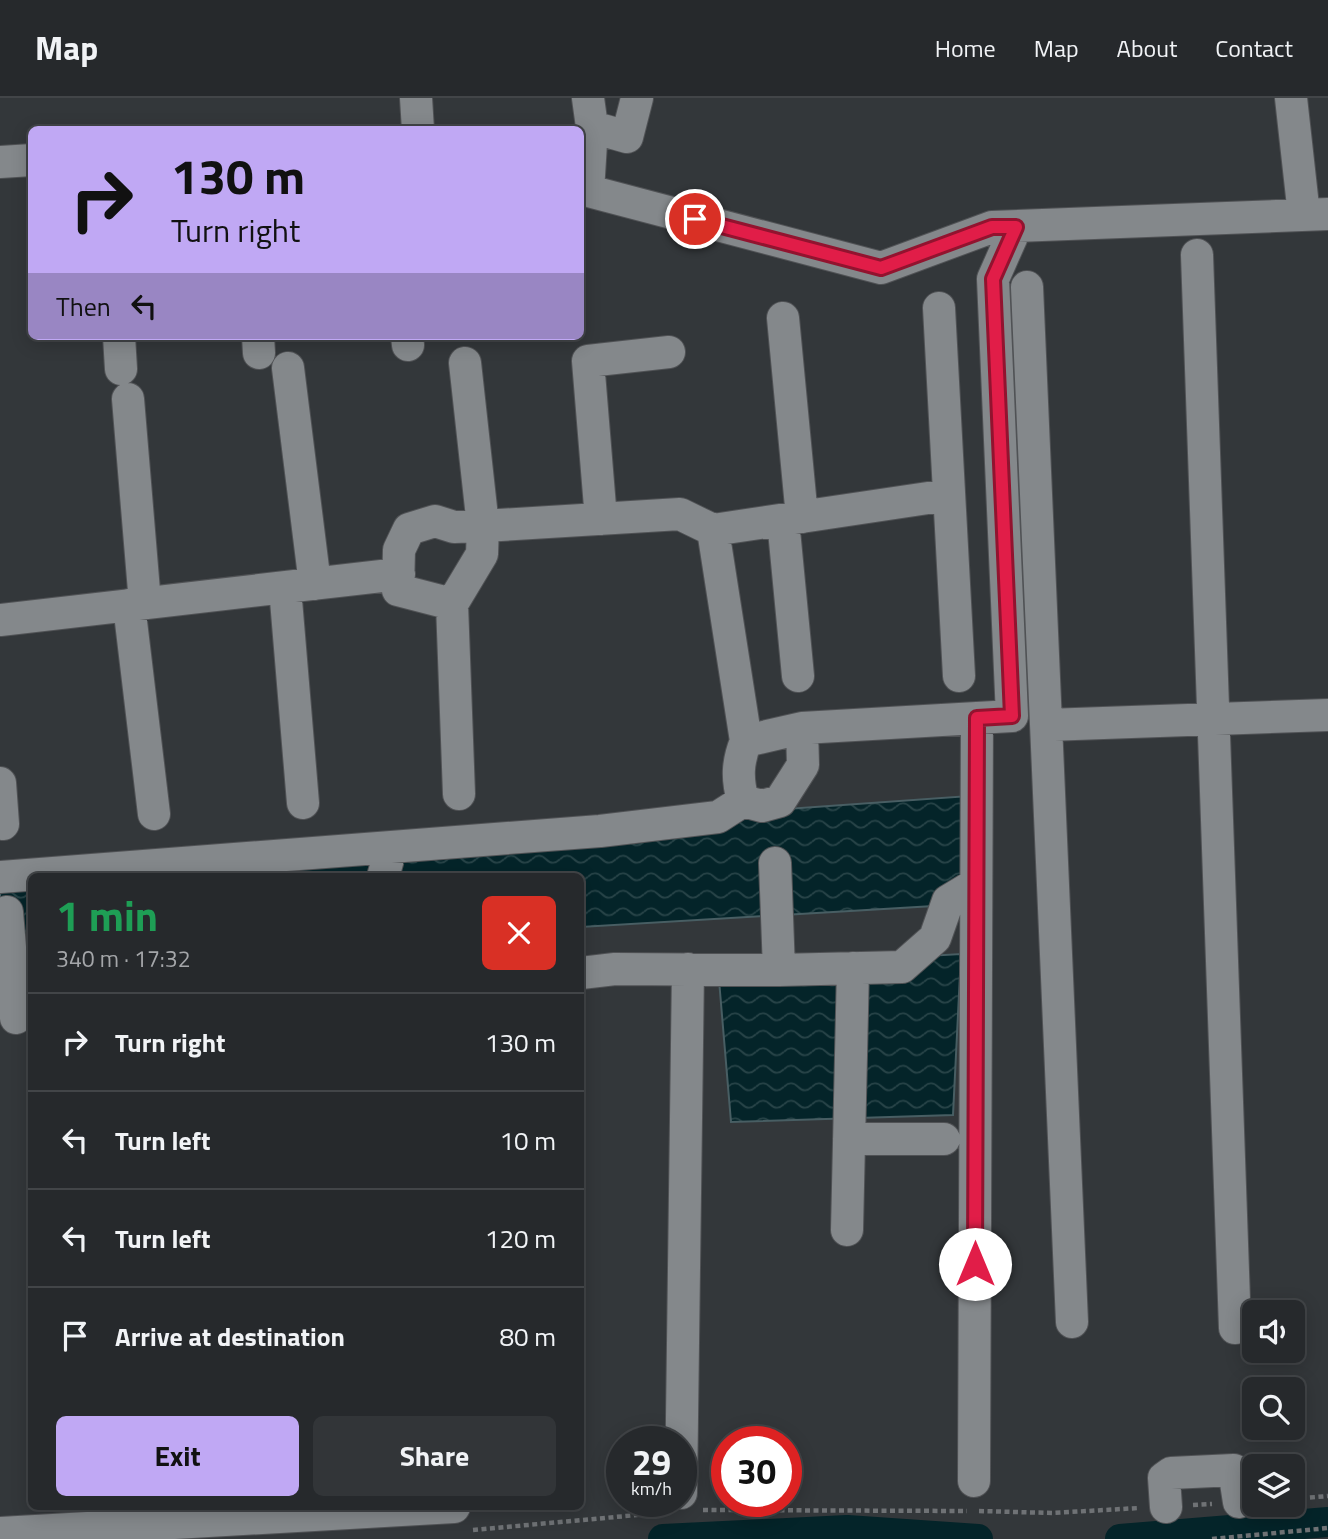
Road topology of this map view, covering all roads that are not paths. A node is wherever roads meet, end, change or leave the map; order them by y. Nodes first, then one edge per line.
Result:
1 (416, 98) edge
2 (637, 98) edge
3 (1291, 98) edge
4 (590, 112) edge
5 (418, 126) edge
6 (28, 160) edge
7 (0, 162) edge
8 (585, 190) edge
9 (1316, 215) edge
10 (1016, 227) junction
11 (1197, 255) dead end
12 (1027, 287) dead end
13 (939, 308) dead end
14 (783, 318) dead end
15 (119, 340) edge
16 (669, 352) dead end
17 (465, 363) dead end
18 (288, 368) dead end
19 (121, 369) dead end
20 (128, 399) dead end
21 (948, 495) junction
22 (601, 519) junction
23 (792, 519) junction
24 (483, 526) junction
25 (713, 530) junction
26 (399, 574) junction
27 (300, 586) junction
28 (137, 604) junction
29 (452, 604) junction
30 (0, 620) edge
31 (798, 676) dead end
32 (959, 676) dead end
33 (1328, 715) edge
34 (977, 718) junction
35 (1214, 719) junction
36 (1047, 725) junction
37 (802, 728) junction
38 (746, 741) junction
39 (0, 783) edge
40 (459, 794) dead end
41 (743, 801) junction
42 (303, 803) dead end
43 (154, 814) dead end
44 (3, 824) dead end
45 (387, 862) edge
46 (775, 863) dead end
47 (103, 873) edge
48 (28, 876) edge
49 (0, 877) edge
50 (976, 884) junction
51 (7, 912) dead end
52 (853, 968) junction
53 (688, 969) junction
54 (779, 970) junction
55 (584, 973) edge
56 (16, 1018) edge
57 (849, 1139) junction
58 (944, 1139) dead end
59 (847, 1230) dead end
60 (1072, 1322) dead end
61 (1235, 1328) dead end
62 (685, 1426) edge
63 (974, 1481) dead end
64 (1239, 1502) road end
65 (1166, 1507) road end
66 (288, 1512) edge
67 (137, 1516) edge
68 (459, 1519) edge
69 (0, 1533) edge

1 - 5 street
2 - 4 street
3 - 9 street
4 - 8 street
6 - 7 street
8 - 10 street
9 - 10 street
10 - 34 street
11 - 35 street
12 - 36 street
13 - 21 street
14 - 23 street
15 - 19 street
16 - 22 street
17 - 24 street
18 - 27 street
20 - 28 street
21 - 23 street
21 - 32 street
22 - 24 street
22 - 25 street
23 - 25 street
23 - 31 street
24 - 26 street
24 - 29 street
25 - 38 street
26 - 27 street
26 - 29 street
27 - 28 street
27 - 42 street
28 - 30 street
28 - 43 street
29 - 40 street
33 - 35 street
34 - 37 street
34 - 50 street
35 - 36 street
35 - 61 street
36 - 60 street
37 - 38 street
37 - 41 street
38 - 41 street
39 - 44 street
41 - 45 street
45 - 47 street
46 - 54 street
48 - 49 street
50 - 52 street
50 - 63 street
51 - 56 street
52 - 54 street
52 - 57 street
53 - 54 street
53 - 55 street
53 - 62 street
57 - 58 street
57 - 59 street
64 - 65 street
66 - 67 street
66 - 68 street
67 - 69 street

